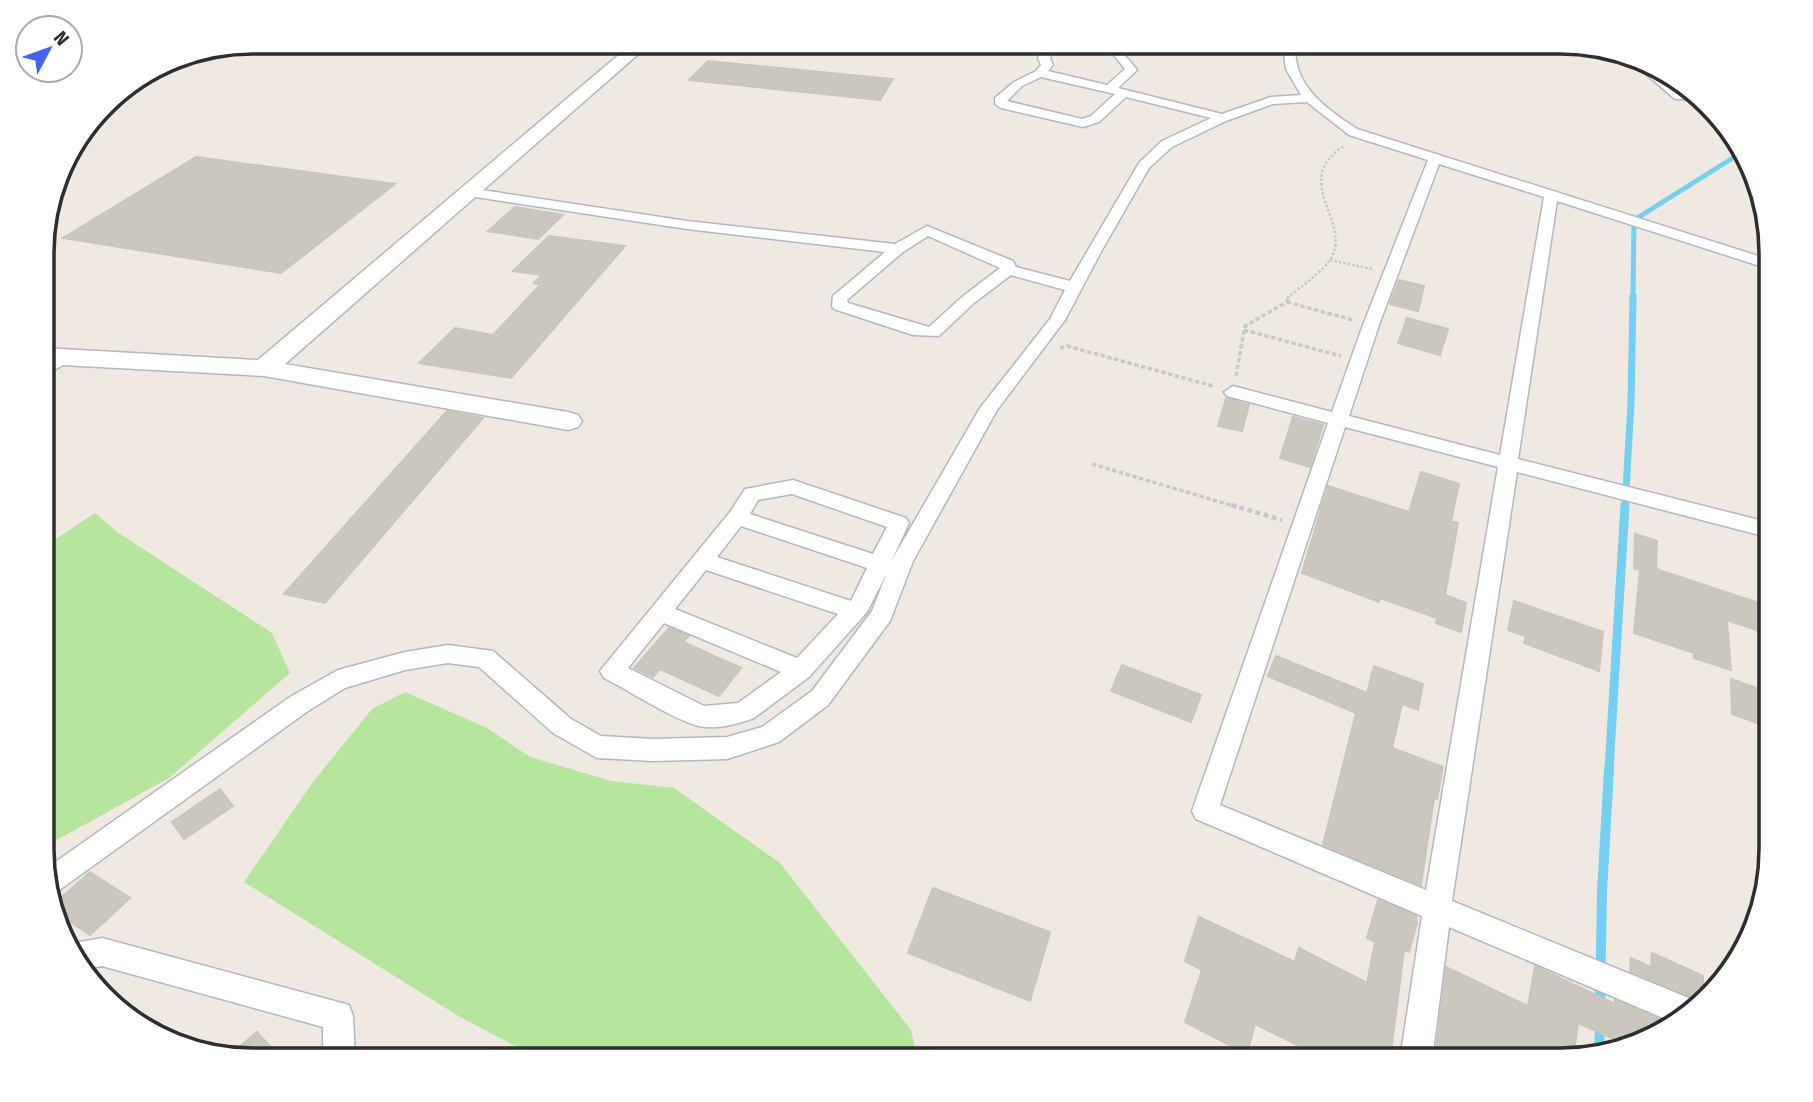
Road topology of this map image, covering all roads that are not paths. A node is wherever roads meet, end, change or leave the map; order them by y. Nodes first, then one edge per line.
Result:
1 (1046, 54) edge
2 (1120, 54) edge
3 (1288, 54) edge
4 (629, 55) edge
5 (1040, 73) junction
6 (1664, 84) edge
7 (1109, 89) junction
8 (1124, 93) junction
9 (1680, 96) edge
10 (1310, 98) junction
11 (1222, 118) junction
12 (1435, 159) junction
13 (469, 192) junction
14 (1551, 195) junction
15 (898, 249) junction
16 (1758, 261) edge
17 (1008, 270) junction
18 (1074, 287) junction
19 (54, 361) edge
20 (264, 368) junction
21 (1233, 392) road end
22 (568, 421) dead end
23 (1340, 421) junction
24 (1509, 463) junction
25 (737, 517) junction
26 (1758, 528) edge
27 (702, 560) junction
28 (888, 568) junction
29 (854, 611) junction
30 (660, 612) junction
31 (801, 670) junction
32 (56, 877) edge
33 (1437, 909) junction
34 (86, 955) edge
35 (1678, 1009) edge
36 (1418, 1047) edge
37 (339, 1048) edge

1 - 5 street
2 - 7 street
3 - 10 street
4 - 13 street
5 - 7 street
5 - 8 street
6 - 9 street
7 - 8 street
8 - 11 street
10 - 11 street
10 - 12 street
11 - 18 street
12 - 14 street
12 - 23 street
13 - 15 street
13 - 20 street
14 - 16 street
14 - 24 street
15 - 17 street
15 - 17 street
17 - 18 street
18 - 28 street
19 - 20 street
20 - 22 street
21 - 23 street
23 - 24 street
23 - 33 street
24 - 26 street
24 - 33 street
25 - 27 street
25 - 28 street
25 - 28 street
27 - 29 street
27 - 30 street
28 - 29 street
28 - 32 street
29 - 31 street
30 - 31 street
30 - 31 street
33 - 35 street
33 - 36 street
34 - 37 street

